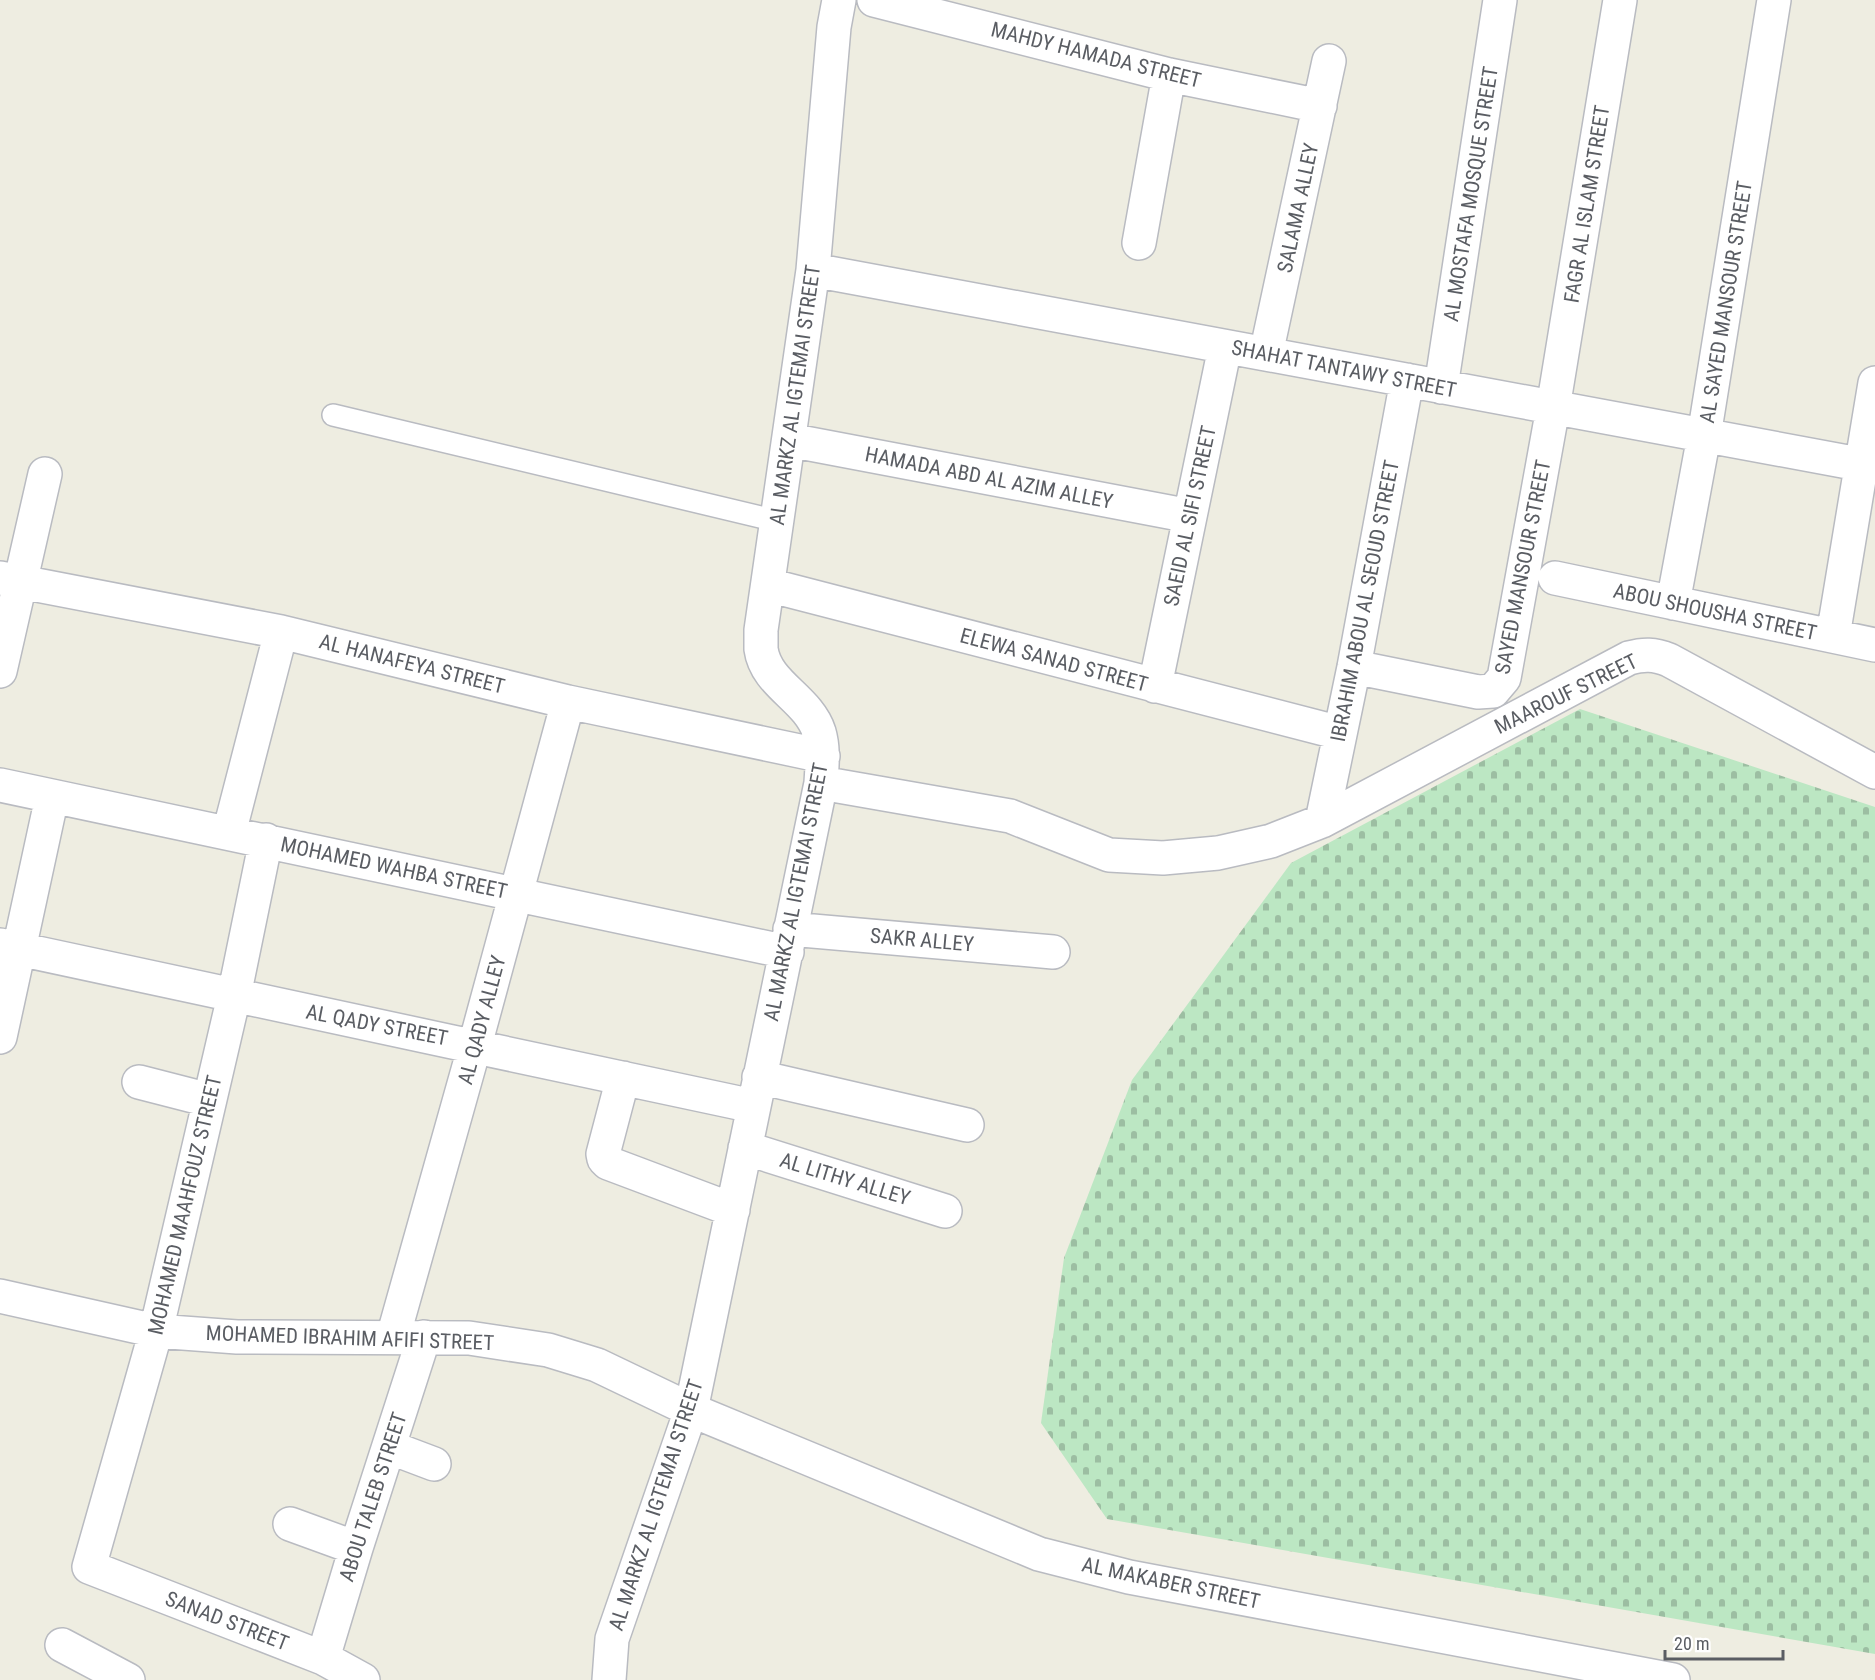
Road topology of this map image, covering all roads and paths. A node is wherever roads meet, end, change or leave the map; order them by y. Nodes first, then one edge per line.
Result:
1 (838, 0) edge
2 (874, 0) edge
3 (1500, 0) edge
4 (1620, 0) edge
5 (1774, 0) edge
6 (1329, 62) dead end
7 (1169, 75) junction
8 (1320, 106) junction
9 (1139, 243) dead end
10 (813, 270) junction
11 (1226, 347) junction
12 (1266, 354) junction
13 (1407, 380) junction
14 (1875, 383) edge
15 (1441, 387) junction
16 (1553, 408) junction
17 (333, 415) dead end
18 (1704, 436) junction
19 (789, 440) junction
20 (1868, 466) edge
21 (45, 474) dead end
22 (1190, 516) junction
23 (777, 521) junction
24 (1555, 578) dead end
25 (10, 580) edge
26 (768, 585) junction
27 (1673, 603) junction
28 (281, 632) junction
29 (1833, 636) junction
30 (1875, 645) edge
31 (1354, 667) junction
32 (0, 671) edge
33 (1155, 686) junction
34 (568, 702) junction
35 (1340, 734) junction
36 (822, 770) junction
37 (1875, 772) edge
38 (0, 785) edge
39 (52, 797) junction
40 (1322, 821) junction
41 (230, 833) junction
42 (266, 840) junction
43 (515, 894) junction
44 (789, 941) junction
45 (9, 947) edge
46 (1053, 952) dead end
47 (234, 996) junction
48 (0, 1037) edge
49 (476, 1045) junction
50 (623, 1078) junction
51 (139, 1082) dead end
52 (756, 1092) junction
53 (209, 1100) junction
54 (967, 1125) dead end
55 (745, 1148) junction
56 (733, 1210) junction
57 (945, 1210) dead end
58 (0, 1296) edge
59 (156, 1331) junction
60 (408, 1337) junction
61 (691, 1410) junction
62 (388, 1447) junction
63 (434, 1464) dead end
64 (290, 1524) dead end
65 (356, 1548) junction
66 (89, 1567) joint
67 (62, 1645) dead end
68 (323, 1658) junction
69 (128, 1680) edge
70 (363, 1680) edge
71 (609, 1680) edge
72 (1673, 1680) edge

1 - 10 street, AL MARKZ AL IGTEMAI STREET
2 - 7 street, MAHDY HAMADA STREET
3 - 15 street, AL MOSTAFA MOSQUE STREET
4 - 16 street, FAGR AL ISLAM STREET
5 - 18 street, AL SAYED MANSOUR STREET
6 - 8 street, SALAMA ALLEY
7 - 8 street, MAHDY HAMADA STREET
7 - 9 street
8 - 12 street, SALAMA ALLEY
10 - 11 street, SHAHAT TANTAWY STREET
10 - 19 street, AL MARKZ AL IGTEMAI STREET
11 - 12 street, SHAHAT TANTAWY STREET
11 - 22 street, SAEID AL SIFI STREET
12 - 13 street, SHAHAT TANTAWY STREET
13 - 15 street, SHAHAT TANTAWY STREET
13 - 31 street, IBRAHIM ABOU AL SEOUD STREET
14 - 20 street
15 - 16 street, SHAHAT TANTAWY STREET
16 - 18 street, SHAHAT TANTAWY STREET
16 - 31 street, SAYED MANSOUR STREET
17 - 23 lane
18 - 20 street, SHAHAT TANTAWY STREET
18 - 27 street, AL SAYED MANSOUR STREET
19 - 22 street, HAMADA ABD AL AZIM ALLEY
19 - 23 street, AL MARKZ AL IGTEMAI STREET
20 - 29 street
21 - 25 street
22 - 33 street, SAEID AL SIFI STREET
23 - 26 street, AL MARKZ AL IGTEMAI STREET
24 - 27 street, ABOU SHOUSHA STREET
25 - 28 street, AL HANAFEYA STREET
25 - 32 street
26 - 33 street, ELEWA SANAD STREET
26 - 36 street, AL MARKZ AL IGTEMAI STREET
27 - 29 street, ABOU SHOUSHA STREET
28 - 34 street, AL HANAFEYA STREET
28 - 41 street
29 - 30 street, ABOU SHOUSHA STREET
31 - 35 street, IBRAHIM ABOU AL SEOUD STREET
33 - 35 street, ELEWA SANAD STREET
34 - 36 street, AL HANAFEYA STREET
34 - 43 street, AL QADY ALLEY
35 - 40 street, IBRAHIM ABOU AL SEOUD STREET
36 - 40 street, MAAROUF STREET
36 - 44 street, AL MARKZ AL IGTEMAI STREET
37 - 40 street, MAAROUF STREET
38 - 39 street, MOHAMED WAHBA STREET
39 - 41 street, MOHAMED WAHBA STREET
39 - 45 street
41 - 42 street, MOHAMED WAHBA STREET
42 - 43 street, MOHAMED WAHBA STREET
42 - 47 street, MOHAMED MAAHFOUZ STREET
43 - 44 street, MOHAMED WAHBA STREET
43 - 49 street, AL QADY ALLEY
44 - 46 street, SAKR ALLEY
44 - 52 street, AL MARKZ AL IGTEMAI STREET
45 - 47 street, AL QADY STREET
45 - 48 street
47 - 49 street, AL QADY STREET
47 - 53 street, MOHAMED MAAHFOUZ STREET
49 - 50 street, AL QADY STREET
49 - 60 street, AL QADY ALLEY
50 - 52 street, AL QADY STREET
50 - 56 street
51 - 53 street
52 - 54 street, AL QADY STREET
52 - 55 street, AL MARKZ AL IGTEMAI STREET
53 - 59 street, MOHAMED MAAHFOUZ STREET
55 - 56 street, AL MARKZ AL IGTEMAI STREET
55 - 57 street, AL LITHY ALLEY
56 - 61 street, AL MARKZ AL IGTEMAI STREET
58 - 59 street, MOHAMED IBRAHIM AFIFI STREET
59 - 60 street, MOHAMED IBRAHIM AFIFI STREET
59 - 66 street, MOHAMED MAAHFOUZ STREET
60 - 61 street, MOHAMED IBRAHIM AFIFI STREET
60 - 62 street, ABOU TALEB STREET
61 - 71 street, AL MARKZ AL IGTEMAI STREET
61 - 72 street, AL MAKABER STREET
62 - 63 street
62 - 65 street, ABOU TALEB STREET
64 - 65 street
65 - 68 street, ABOU TALEB STREET
66 - 68 street, SANAD STREET
67 - 69 street
68 - 70 street, SANAD STREET

